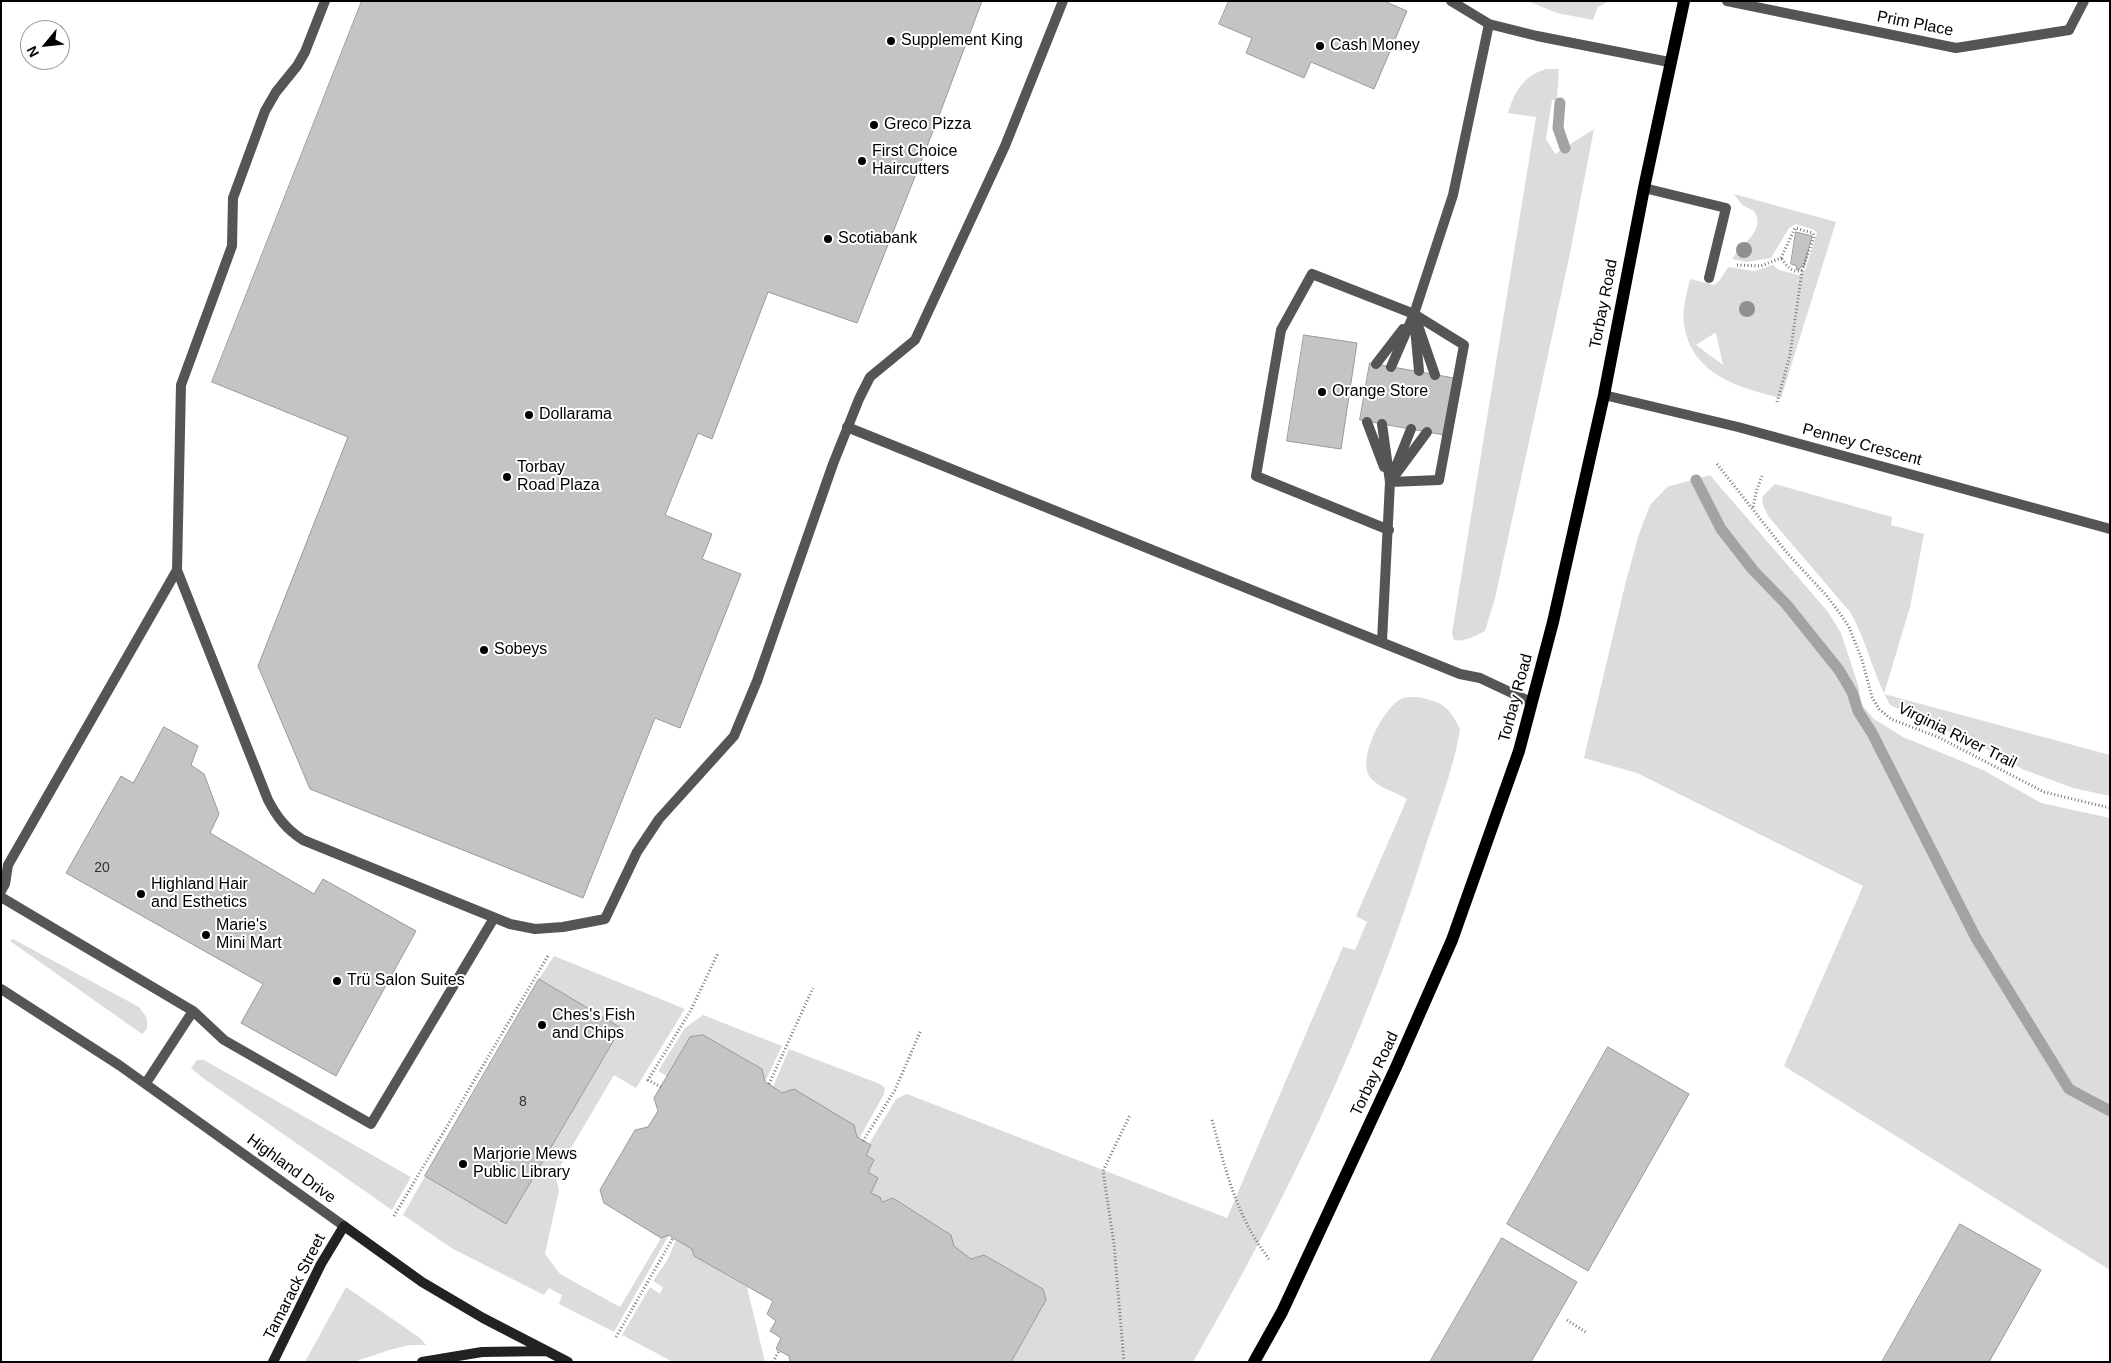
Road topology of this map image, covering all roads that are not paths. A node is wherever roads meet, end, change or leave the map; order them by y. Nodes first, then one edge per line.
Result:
1 (325, 1) edge
2 (1063, 1) edge
3 (1451, 1) edge
4 (1684, 1) edge
5 (1727, 1) edge
6 (2084, 1) edge
7 (1489, 24) junction
8 (1669, 62) junction
9 (1644, 188) junction
10 (1709, 278) dead end
11 (1414, 314) junction
12 (1376, 364) dead end
13 (1391, 367) dead end
14 (1419, 372) dead end
15 (1436, 375) dead end
16 (1604, 395) junction
17 (1366, 422) dead end
18 (1382, 424) dead end
19 (847, 427) junction
20 (1411, 429) dead end
21 (1427, 432) dead end
22 (1390, 482) junction
23 (2110, 529) edge
24 (1389, 530) junction
25 (177, 570) junction
26 (1382, 641) junction
27 (1531, 702) junction
28 (1, 891) edge
29 (1, 897) edge
30 (494, 918) junction
31 (1, 989) edge
32 (193, 1011) junction
33 (146, 1084) junction
34 (344, 1226) junction
35 (548, 1351) junction
36 (273, 1362) edge
37 (422, 1362) edge
38 (568, 1362) edge
39 (1254, 1362) edge

1 - 25 street
2 - 19 street
3 - 7 street
4 - 8 main road, Torbay Road
5 - 6 street, Prim Place
7 - 8 street
7 - 11 street
8 - 9 main road, Torbay Road
9 - 10 street
9 - 16 main road, Torbay Road
11 - 12 street
11 - 13 street
11 - 14 street
11 - 15 street
11 - 22 street
11 - 24 street
16 - 23 street, Penney Crescent
16 - 27 main road, Torbay Road
17 - 22 street
18 - 22 street
19 - 26 street
19 - 30 street
20 - 22 street
21 - 22 street
22 - 24 street
24 - 26 street
25 - 28 street
25 - 30 street
26 - 27 street
27 - 39 main road, Torbay Road
29 - 32 street
30 - 32 street
31 - 33 street, Highland Drive
32 - 33 street
33 - 34 street, Highland Drive
34 - 35 street, Highland Drive
34 - 36 street, Tamarack Street
35 - 37 street
35 - 38 street, Highland Drive

